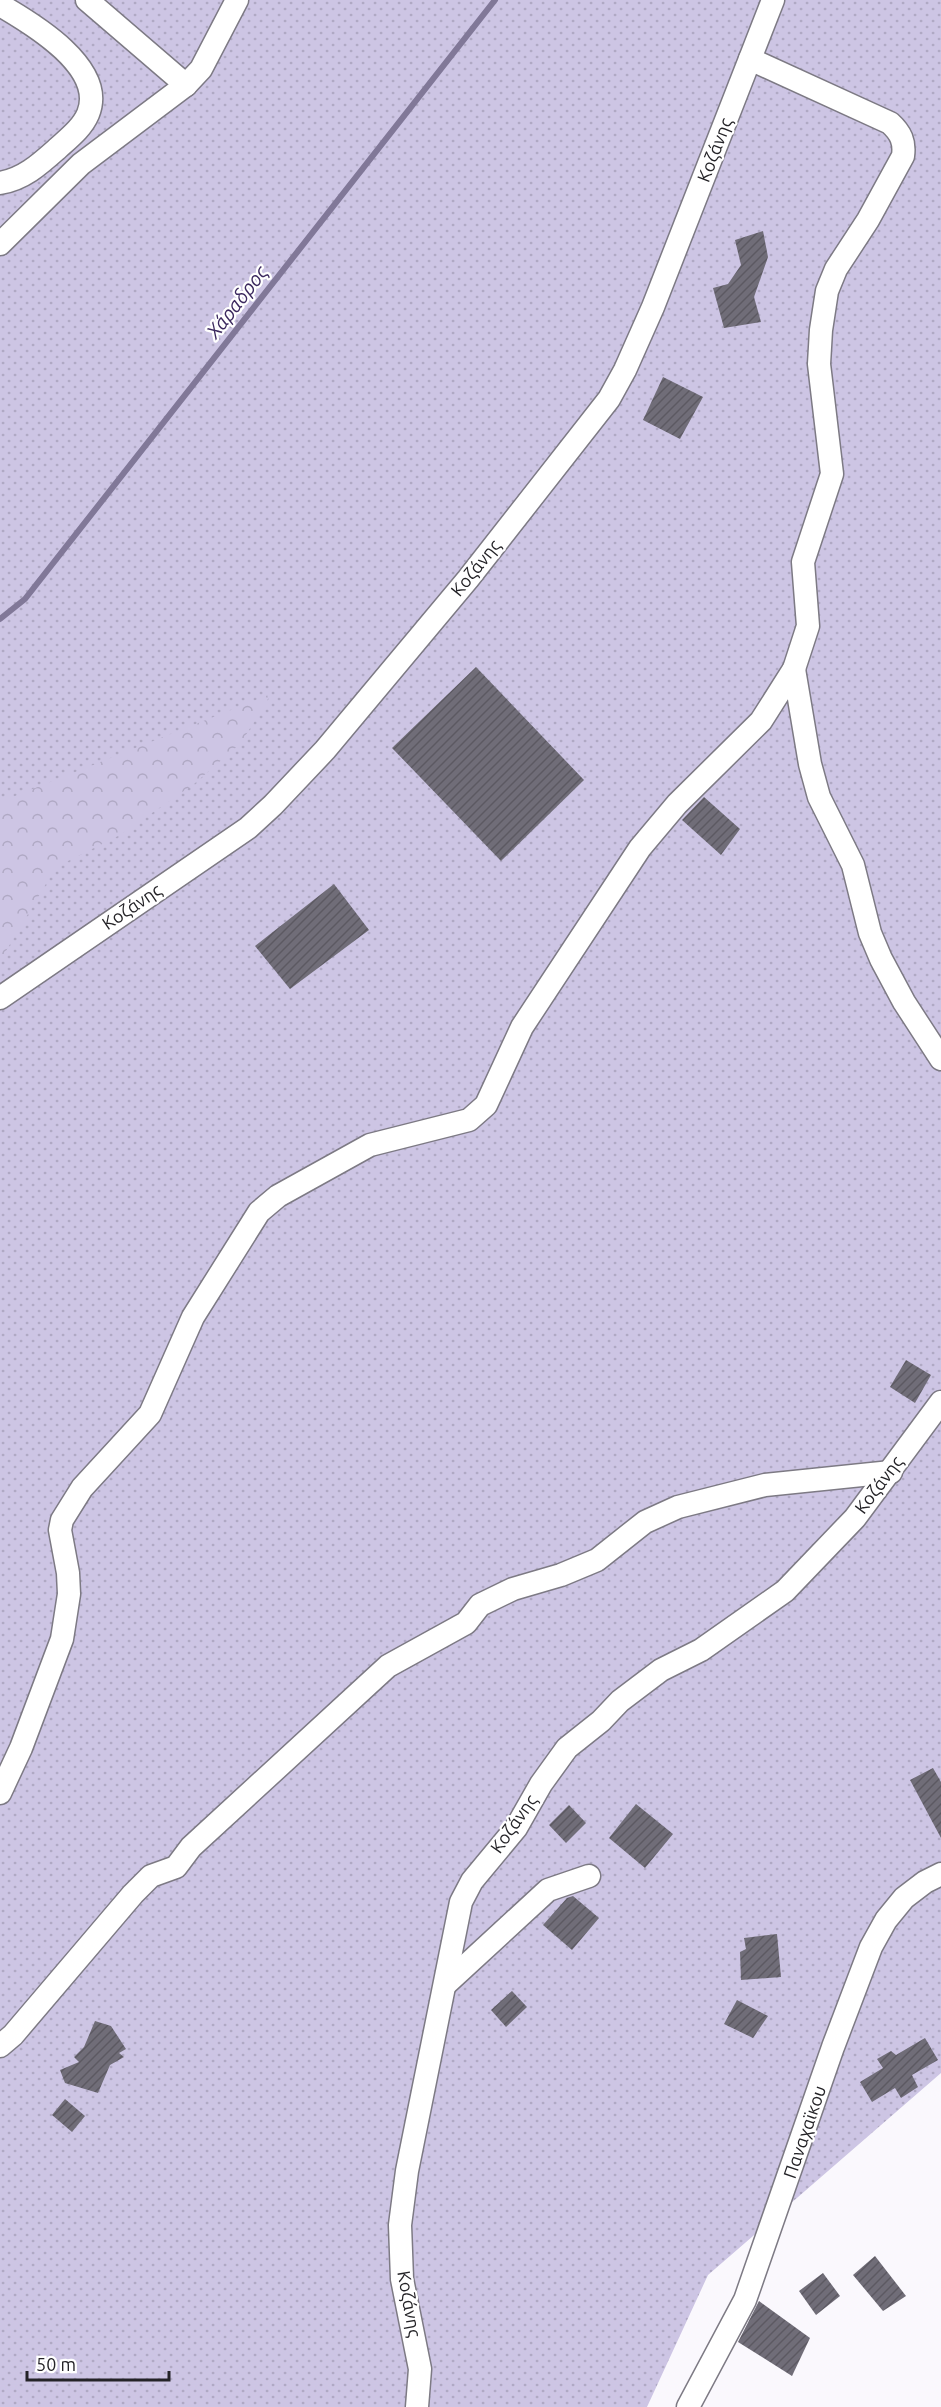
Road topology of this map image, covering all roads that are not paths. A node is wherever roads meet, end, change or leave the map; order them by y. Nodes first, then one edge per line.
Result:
1 (87, 0) edge
2 (237, 0) edge
3 (773, 0) edge
4 (0, 5) edge
5 (750, 59) junction
6 (186, 85) junction
7 (0, 183) edge
8 (0, 244) edge
9 (794, 669) junction
10 (0, 998) edge
11 (941, 1059) edge
12 (941, 1402) edge
13 (891, 1472) junction
14 (0, 1793) edge
15 (941, 1874) edge
16 (589, 1876) dead end
17 (447, 1983) junction
18 (0, 2046) edge
19 (417, 2407) edge
20 (688, 2407) edge

1 - 6 street
2 - 6 street
3 - 5 street, Κοζάνης
4 - 7 street
5 - 9 street
5 - 10 street, Κοζάνης
6 - 8 street
9 - 11 street
9 - 14 street
12 - 13 street, Κοζάνης
13 - 17 street, Κοζάνης
13 - 18 street
15 - 20 street, Παναχαϊκου
16 - 17 street
17 - 19 street, Κοζάνης

